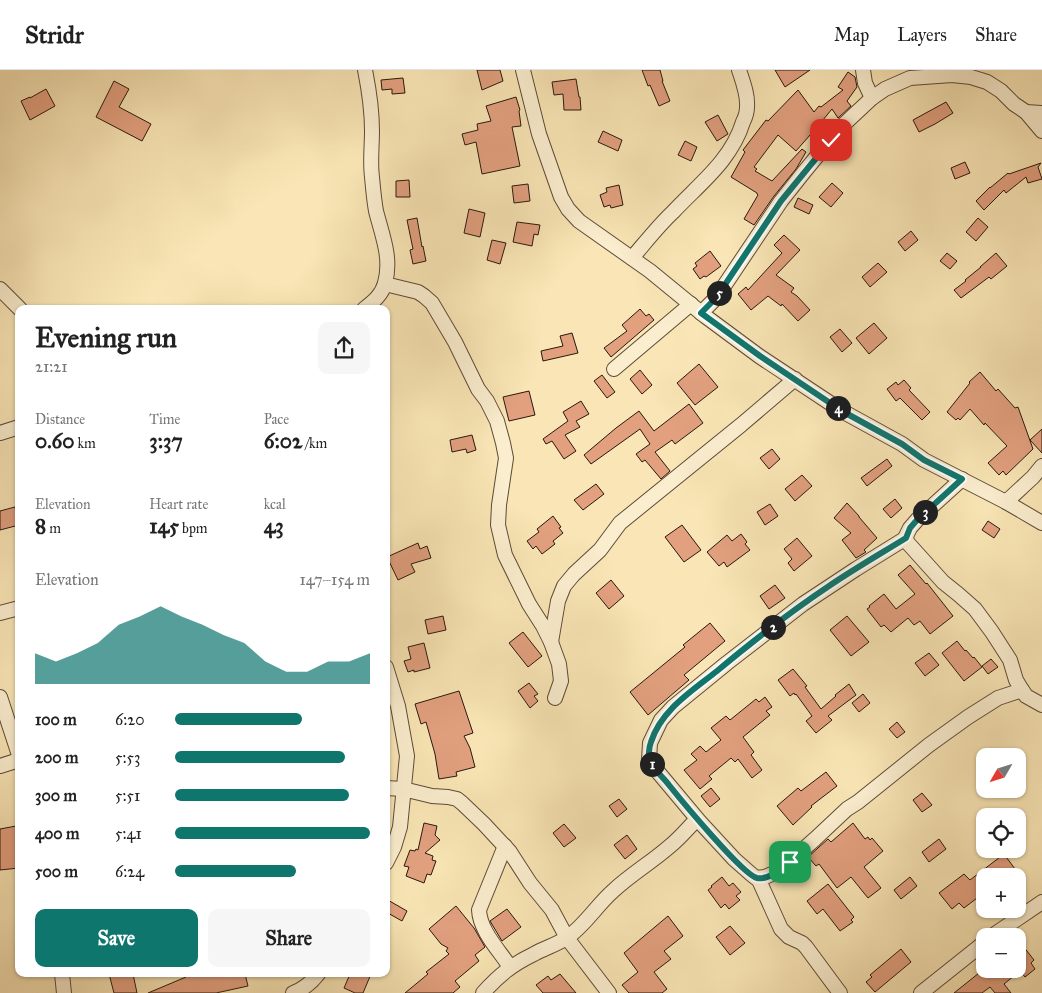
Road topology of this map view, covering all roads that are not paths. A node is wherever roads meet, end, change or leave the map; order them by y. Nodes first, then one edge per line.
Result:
1 (365, 70) edge
2 (523, 70) edge
3 (739, 70) edge
4 (863, 70) edge
5 (872, 98) junction
6 (1026, 112) junction
7 (1042, 113) edge
8 (1042, 131) edge
9 (632, 258) junction
10 (385, 284) junction
11 (0, 290) edge
12 (16, 305) edge
13 (369, 305) edge
14 (696, 309) junction
15 (614, 370) dead end
16 (795, 379) junction
17 (15, 427) edge
18 (0, 433) edge
19 (1042, 466) edge
20 (962, 479) junction
21 (1006, 502) junction
22 (1042, 523) edge
23 (906, 538) junction
24 (15, 609) edge
25 (0, 613) edge
26 (551, 642) junction
27 (390, 680) edge
28 (1022, 690) junction
29 (0, 697) edge
30 (555, 698) dead end
31 (1042, 705) edge
32 (15, 742) edge
33 (15, 761) edge
34 (0, 766) edge
35 (390, 788) edge
36 (403, 789) junction
37 (697, 819) junction
38 (505, 846) junction
39 (390, 855) edge
40 (758, 878) junction
41 (1042, 902) edge
42 (1004, 928) edge
43 (567, 938) junction
44 (976, 949) edge
45 (510, 967) junction
46 (62, 977) edge
47 (315, 977) edge
48 (64, 993) edge
49 (293, 993) edge
50 (484, 993) edge
51 (609, 993) edge
52 (840, 993) edge
53 (921, 993) edge

1 - 10 street
2 - 9 street
3 - 9 street
4 - 5 street
5 - 6 street
5 - 14 street
6 - 7 street
6 - 8 street
9 - 14 street
10 - 13 street
10 - 26 street
11 - 12 street
14 - 15 street
14 - 16 street
16 - 20 street
16 - 26 street
17 - 18 street
19 - 21 street
20 - 21 street
20 - 23 street
21 - 22 street
23 - 28 street
23 - 37 street
24 - 25 street
26 - 30 street
27 - 36 street
28 - 31 street
28 - 40 street
29 - 32 street
33 - 34 street
35 - 36 street
36 - 38 street
36 - 39 street
37 - 40 street
37 - 43 street
38 - 43 street
38 - 45 street
40 - 52 street
41 - 42 street
43 - 45 street
43 - 51 street
44 - 53 street
45 - 50 street
46 - 48 street
47 - 49 street

